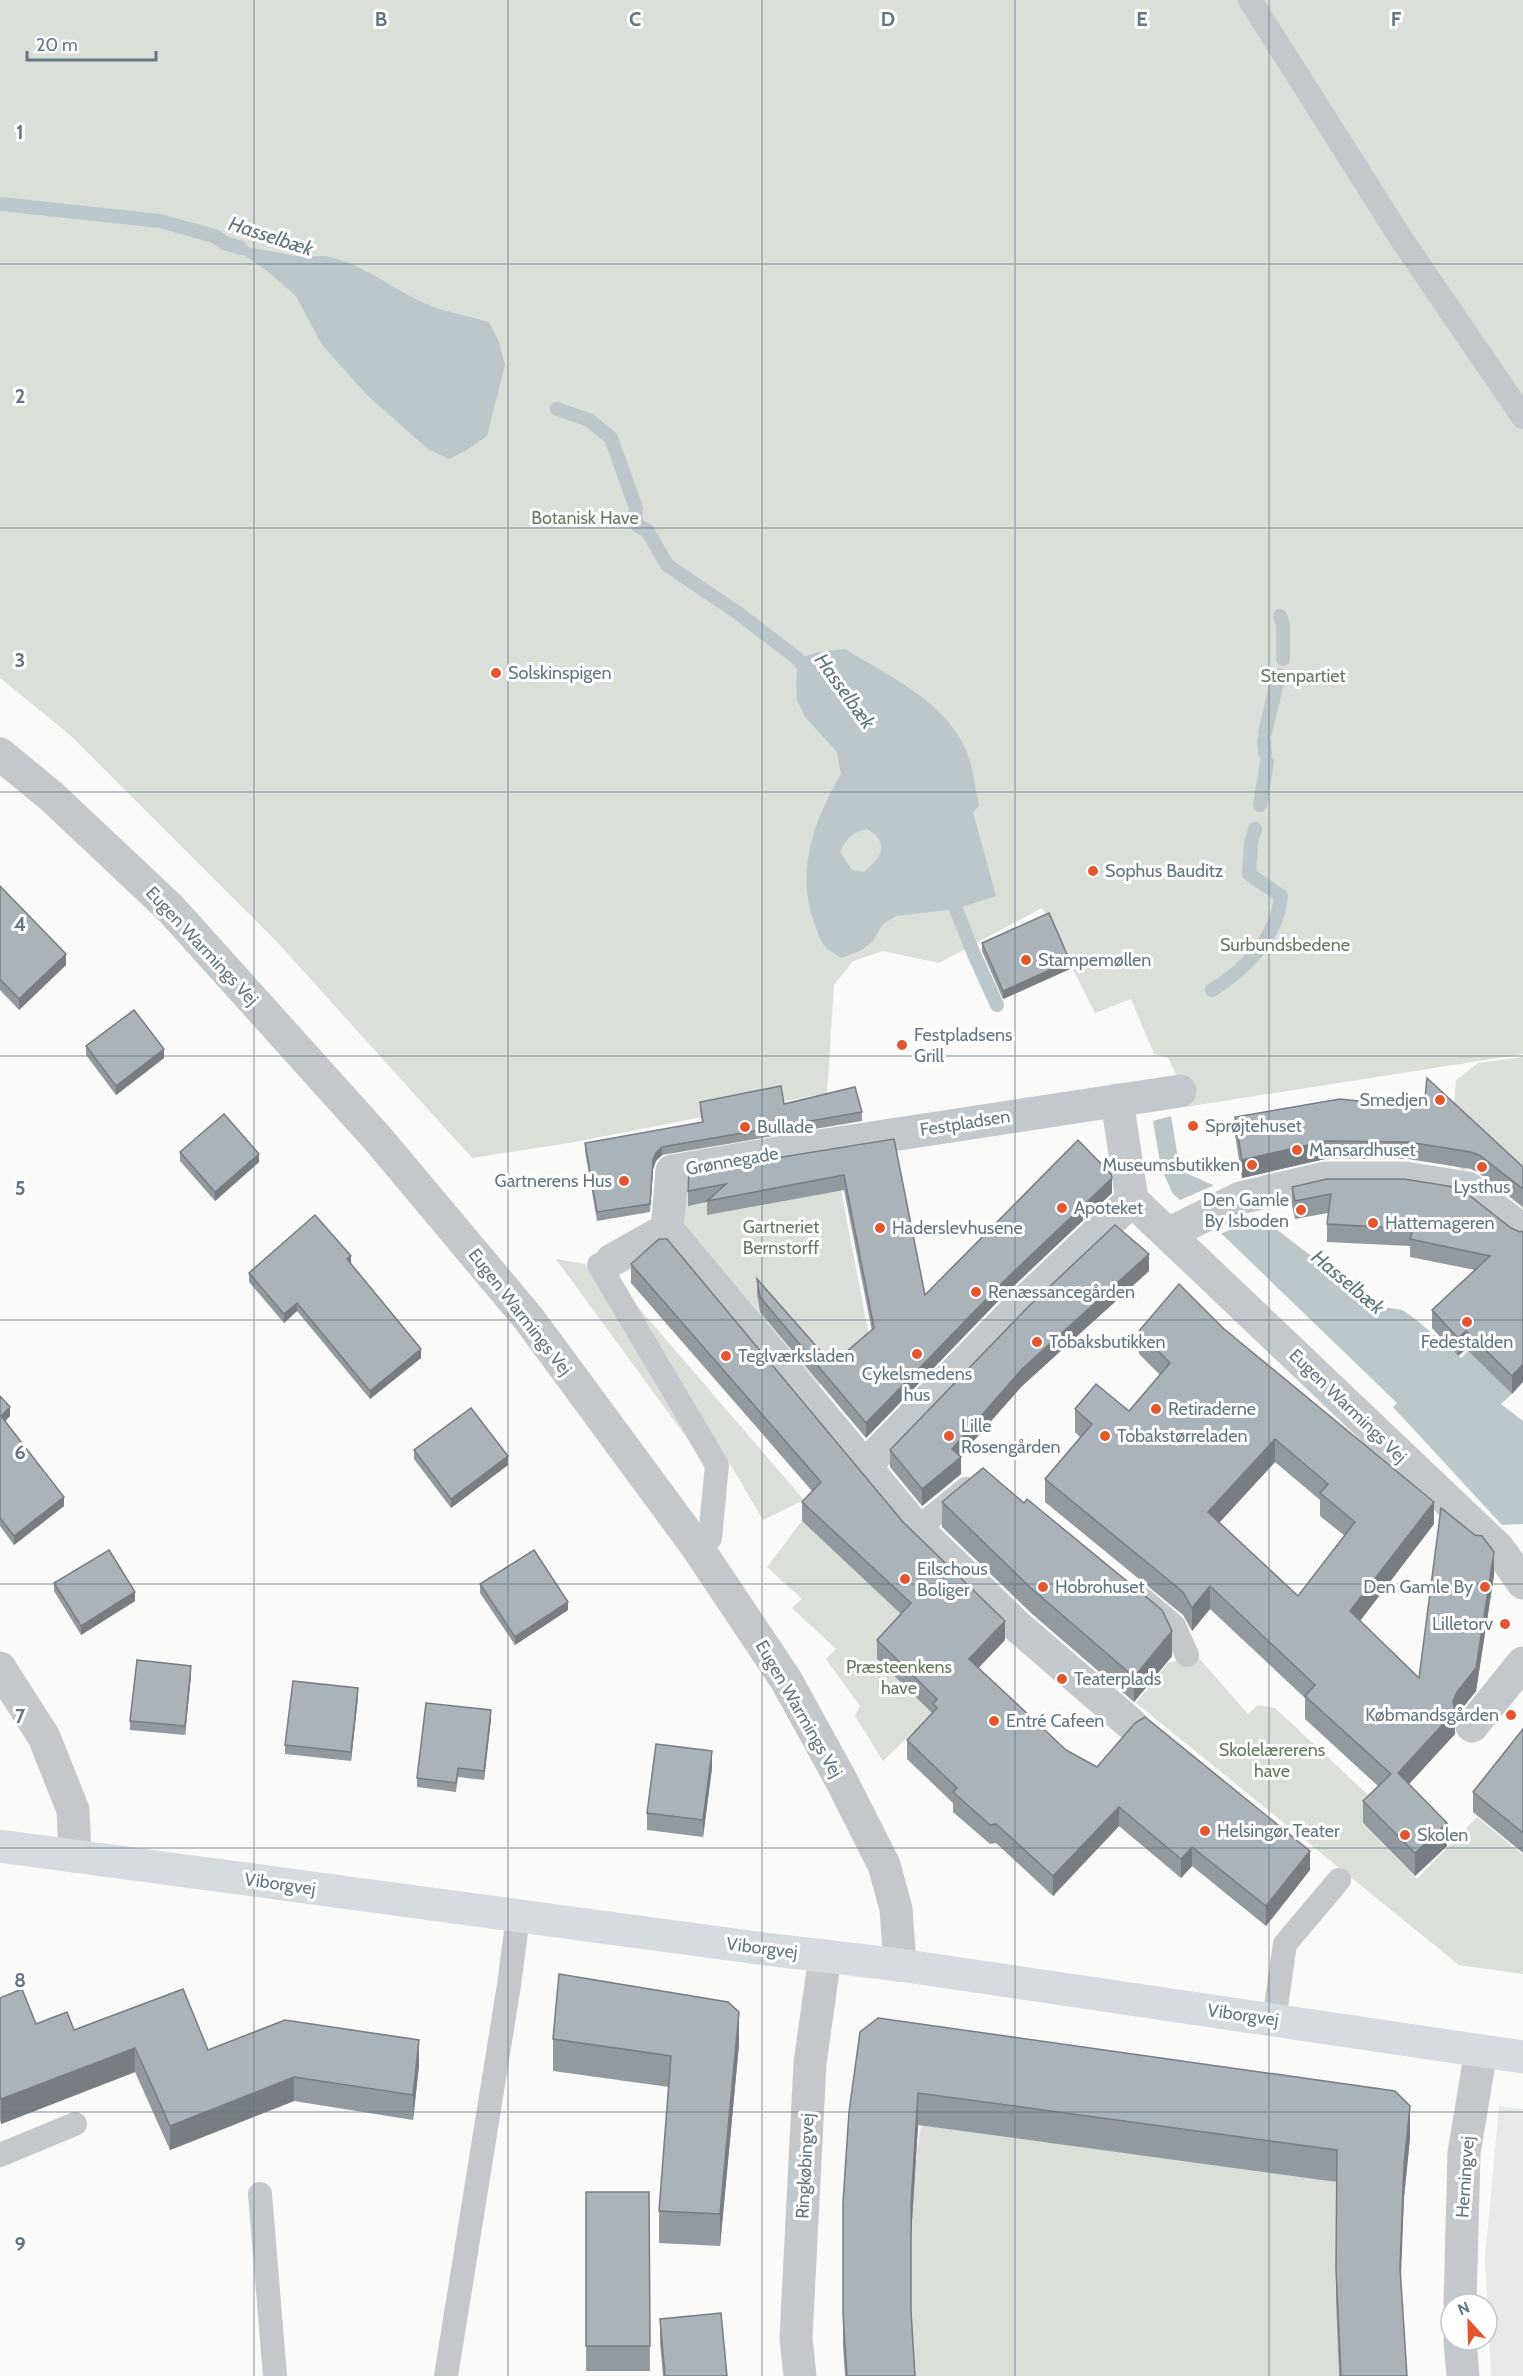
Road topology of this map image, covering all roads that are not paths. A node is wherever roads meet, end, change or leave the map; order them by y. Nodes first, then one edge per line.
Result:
1 (1250, 0) edge
2 (1523, 417) edge
3 (0, 754) edge
4 (1180, 1091) dead end
5 (1117, 1101) junction
6 (813, 1146) joint
7 (1131, 1200) junction
8 (667, 1229) junction
9 (1523, 1232) edge
10 (1168, 1234) junction
11 (606, 1262) joint
12 (865, 1466) junction
13 (986, 1472) edge
14 (917, 1529) junction
15 (698, 1547) junction
16 (1121, 1582) edge
17 (1523, 1583) edge
18 (1187, 1655) dead end
19 (1523, 1663) edge
20 (0, 1668) edge
21 (1131, 1724) edge
22 (1472, 1726) dead end
23 (0, 1846) edge
24 (75, 1856) junction
25 (1339, 1880) dead end
26 (518, 1916) junction
27 (825, 1957) junction
28 (900, 1965) junction
29 (1274, 2020) junction
30 (1481, 2050) junction
31 (1523, 2057) edge
32 (75, 2124) dead end
33 (0, 2155) edge
34 (260, 2194) dead end
35 (1460, 2292) edge
36 (1461, 2352) edge
37 (275, 2376) edge
38 (446, 2376) edge
39 (800, 2376) edge
40 (1463, 2376) edge

1 - 2 lane
3 - 15 street, Eugen Warmings Vej
4 - 5 street, Festpladsen
5 - 6 street, Festpladsen
5 - 7 street
6 - 8 street, Grønnegade
7 - 10 street, Eugen Warmings Vej
7 - 12 street
8 - 11 street
8 - 12 street
9 - 10 street
10 - 17 street, Eugen Warmings Vej
11 - 15 lane
12 - 14 street
13 - 14 lane
14 - 21 street
15 - 28 street, Eugen Warmings Vej
16 - 18 lane
19 - 22 street
20 - 24 street
23 - 24 street, Viborgvej
24 - 26 street, Viborgvej
25 - 29 lane
26 - 27 street, Viborgvej
26 - 38 lane
27 - 28 street, Viborgvej
27 - 39 street, Ringkøbingvej
28 - 29 street, Viborgvej
29 - 30 street, Viborgvej
30 - 31 street, Viborgvej
30 - 35 street, Herningvej
32 - 33 lane
34 - 37 lane
36 - 40 street

